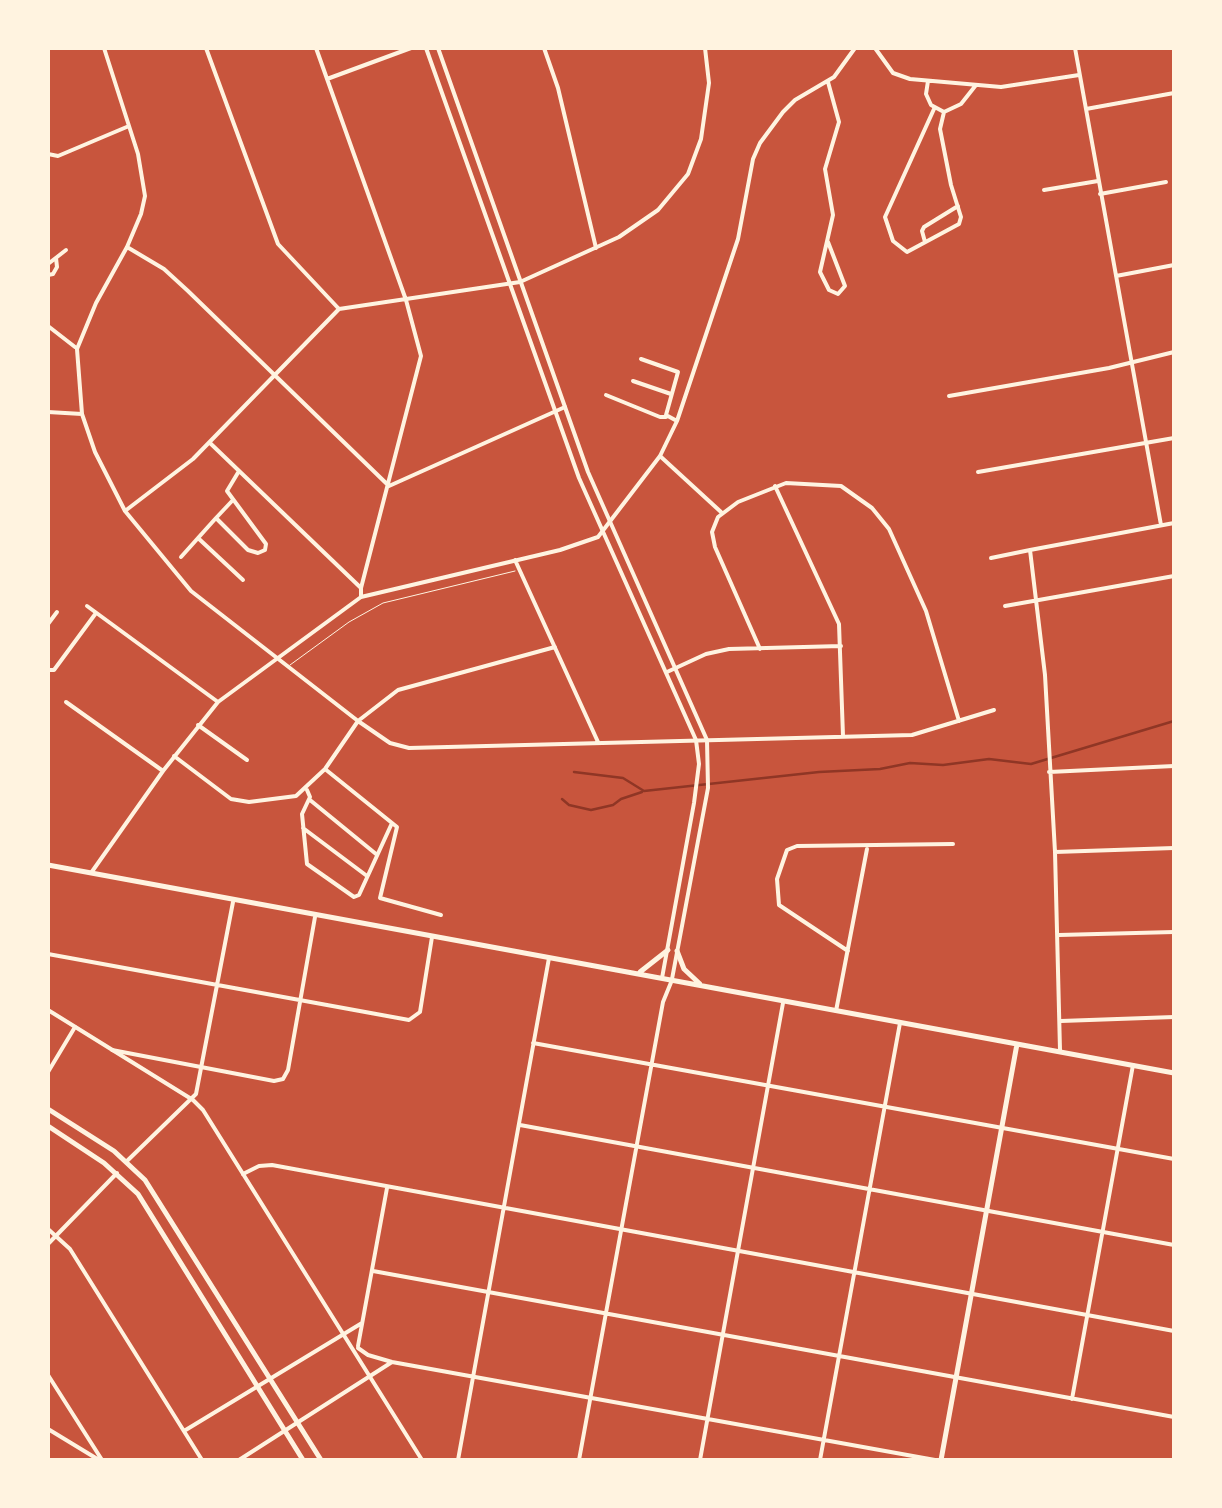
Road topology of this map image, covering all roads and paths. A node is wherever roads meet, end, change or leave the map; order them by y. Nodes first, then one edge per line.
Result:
1 (104, 48) edge
2 (206, 48) edge
3 (316, 48) edge
4 (411, 48) edge
5 (426, 48) edge
6 (438, 48) edge
7 (544, 48) edge
8 (705, 48) edge
9 (855, 48) edge
10 (875, 48) edge
11 (1075, 48) edge
12 (1080, 75) junction
13 (327, 79) junction
14 (928, 80) junction
15 (828, 82) junction
16 (976, 85) junction
17 (1174, 93) edge
18 (934, 109) junction
19 (1086, 109) junction
20 (944, 112) junction
21 (129, 126) junction
22 (48, 154) edge
23 (1098, 181) junction
24 (1166, 182) dead end
25 (1044, 190) dead end
26 (1100, 194) junction
27 (958, 206) junction
28 (828, 242) junction
29 (926, 244) junction
30 (127, 248) junction
31 (596, 248) junction
32 (66, 250) dead end
33 (56, 258) junction
34 (48, 264) edge
35 (1174, 265) edge
36 (48, 275) edge
37 (1116, 276) junction
38 (520, 282) junction
39 (509, 286) junction
40 (406, 300) junction
41 (339, 310) junction
42 (48, 326) edge
43 (78, 349) junction
44 (1174, 352) edge
45 (641, 359) dead end
46 (1131, 362) junction
47 (274, 373) junction
48 (632, 381) dead end
49 (606, 395) dead end
50 (672, 395) junction
51 (950, 396) dead end
52 (566, 407) junction
53 (555, 411) junction
54 (48, 412) edge
55 (82, 414) junction
56 (667, 416) junction
57 (677, 422) junction
58 (1174, 438) edge
59 (1146, 442) junction
60 (210, 443) junction
61 (660, 456) junction
62 (239, 471) junction
63 (978, 472) dead end
64 (388, 486) junction
65 (775, 486) junction
66 (232, 501) junction
67 (125, 511) junction
68 (721, 512) junction
69 (216, 518) junction
70 (610, 521) junction
71 (1174, 524) edge
72 (1161, 526) junction
73 (602, 532) junction
74 (198, 538) junction
75 (1030, 550) junction
76 (991, 558) dead end
77 (516, 560) junction
78 (519, 570) junction
79 (1174, 576) edge
80 (242, 580) dead end
81 (360, 588) junction
82 (361, 597) junction
83 (1038, 601) junction
84 (87, 606) dead end
85 (1005, 606) dead end
86 (57, 612) dead end
87 (96, 613) junction
88 (48, 624) edge
89 (841, 646) junction
90 (555, 647) junction
91 (760, 648) junction
92 (276, 657) junction
93 (288, 667) junction
94 (676, 667) junction
95 (48, 670) edge
96 (667, 672) junction
97 (66, 702) dead end
98 (218, 702) junction
99 (994, 710) dead end
100 (358, 721) junction
101 (959, 721) junction
102 (198, 724) junction
103 (843, 736) junction
104 (696, 740) junction
105 (707, 740) junction
106 (598, 742) junction
107 (174, 756) junction
108 (247, 760) dead end
109 (1174, 766) edge
110 (325, 769) junction
111 (163, 771) junction
112 (1049, 772) junction
113 (306, 788) junction
114 (310, 800) junction
115 (392, 823) junction
116 (304, 828) junction
117 (953, 844) dead end
118 (867, 847) junction
119 (1174, 848) edge
120 (1055, 852) junction
121 (377, 854) junction
122 (48, 865) edge
123 (91, 874) junction
124 (367, 877) junction
125 (233, 902) junction
126 (441, 915) dead end
127 (316, 917) junction
128 (1174, 932) edge
129 (1057, 934) junction
130 (432, 937) junction
131 (668, 950) junction
132 (677, 951) junction
133 (848, 951) junction
134 (48, 954) edge
135 (549, 958) junction
136 (637, 974) junction
137 (662, 978) junction
138 (672, 979) junction
139 (217, 983) junction
140 (705, 986) junction
141 (666, 990) junction
142 (301, 998) junction
143 (783, 1001) junction
144 (48, 1010) edge
145 (836, 1011) junction
146 (1174, 1018) edge
147 (1061, 1021) junction
148 (900, 1023) junction
149 (75, 1027) junction
150 (534, 1043) junction
151 (1017, 1044) junction
152 (112, 1050) junction
153 (1060, 1050) junction
154 (652, 1063) junction
155 (1133, 1065) junction
156 (202, 1067) junction
157 (48, 1072) edge
158 (1174, 1073) edge
159 (769, 1084) junction
160 (193, 1100) junction
161 (885, 1107) junction
162 (48, 1109) edge
163 (520, 1125) junction
164 (48, 1126) edge
165 (1001, 1127) junction
166 (636, 1148) junction
167 (1119, 1148) junction
168 (1174, 1159) edge
169 (127, 1161) junction
170 (753, 1169) junction
171 (118, 1173) junction
172 (242, 1174) junction
173 (387, 1188) junction
174 (870, 1190) junction
175 (504, 1209) junction
176 (987, 1211) junction
177 (48, 1229) edge
178 (621, 1231) junction
179 (1103, 1232) junction
180 (56, 1235) junction
181 (48, 1244) edge
182 (1174, 1245) edge
183 (738, 1252) junction
184 (373, 1271) junction
185 (855, 1273) junction
186 (489, 1293) junction
187 (971, 1294) junction
188 (606, 1314) junction
189 (1089, 1316) junction
190 (362, 1322) junction
191 (343, 1332) junction
192 (1174, 1332) edge
193 (721, 1336) junction
194 (358, 1348) junction
195 (356, 1355) junction
196 (841, 1356) junction
197 (392, 1362) junction
198 (48, 1374) edge
199 (474, 1375) junction
200 (371, 1377) junction
201 (268, 1378) junction
202 (956, 1378) junction
203 (256, 1386) junction
204 (590, 1397) junction
205 (1072, 1399) junction
206 (1174, 1417) edge
207 (708, 1420) junction
208 (298, 1424) junction
209 (48, 1429) edge
210 (184, 1430) junction
211 (286, 1432) junction
212 (824, 1439) junction
213 (100, 1460) edge
214 (202, 1460) edge
215 (239, 1460) edge
216 (303, 1460) edge
217 (321, 1460) edge
218 (422, 1460) edge
219 (446, 1460) edge
220 (461, 1460) edge
221 (578, 1460) edge
222 (700, 1460) edge
223 (820, 1460) edge
224 (938, 1460) edge

1 - 21 street
2 - 41 street
3 - 13 street
4 - 13 street
5 - 39 street
6 - 38 street
7 - 31 street
8 - 31 street
9 - 15 street
10 - 14 street
11 - 12 street
12 - 16 street
12 - 19 street
13 - 40 street
14 - 16 street
14 - 18 street
15 - 28 street
15 - 57 street
16 - 20 street
17 - 19 street
18 - 20 street
18 - 29 street
19 - 23 street
20 - 27 street
21 - 22 street
21 - 30 street
23 - 25 street
23 - 26 street
24 - 26 street
26 - 37 street
27 - 29 street
27 - 29 street
28 - 28 street
30 - 43 street
30 - 47 street
31 - 38 street
32 - 33 street
33 - 34 street
33 - 36 street
35 - 37 street
37 - 46 street
38 - 39 street
38 - 52 street
39 - 40 street
39 - 53 street
40 - 41 street
40 - 64 street
41 - 47 street
42 - 43 street
43 - 55 street
44 - 46 street
45 - 50 street
46 - 51 street
46 - 59 street
47 - 60 street
47 - 64 street
48 - 50 street
49 - 56 street
50 - 56 street
52 - 53 street
52 - 70 street
53 - 64 street
53 - 73 street
54 - 55 street
55 - 67 street
56 - 57 street
57 - 61 street
58 - 59 street
59 - 63 street
59 - 72 street
60 - 62 street
60 - 67 street
61 - 68 street
61 - 70 street
62 - 66 street
62 - 81 street
64 - 81 street
65 - 68 street
65 - 89 street
65 - 101 street
66 - 69 street
66 - 69 street
67 - 92 street
68 - 91 street
69 - 74 street
69 - 74 street
70 - 73 street
70 - 94 street
71 - 72 street
72 - 75 street
73 - 77 street
73 - 96 street
74 - 80 street
75 - 76 street
75 - 83 street
77 - 78 street
77 - 82 street
78 - 90 street
78 - 93 lane
79 - 83 street
81 - 82 street
82 - 92 street
83 - 85 street
83 - 112 street
84 - 87 street
86 - 88 street
87 - 95 street
87 - 98 street
89 - 91 street
89 - 103 street
90 - 100 street
90 - 106 street
91 - 94 street
92 - 93 street
92 - 98 street
93 - 100 street
94 - 96 street
94 - 105 street
96 - 104 street
97 - 111 street
98 - 102 street
99 - 101 street
100 - 106 street
100 - 110 street
101 - 103 street
102 - 107 street
102 - 108 street
103 - 105 street
104 - 105 street
104 - 106 street
104 - 131 street
105 - 132 street
107 - 111 street
107 - 113 street
109 - 112 street
110 - 113 street
110 - 115 street
111 - 123 street
112 - 120 street
113 - 114 street
114 - 116 street
114 - 121 street
115 - 121 street
115 - 126 street
116 - 124 street
116 - 124 street
117 - 118 street
118 - 133 street
118 - 133 street
119 - 120 street
120 - 129 street
121 - 124 street
122 - 123 main road
123 - 125 main road
125 - 127 main road
125 - 139 street
127 - 130 main road
127 - 142 street
128 - 129 street
129 - 147 street
130 - 135 main road
130 - 142 street
131 - 136 main road
131 - 137 street
132 - 138 street
132 - 140 main road
133 - 145 street
134 - 139 street
135 - 136 main road
135 - 150 street
136 - 137 main road
137 - 138 main road
137 - 141 street
138 - 140 main road
138 - 141 street
139 - 142 street
139 - 156 street
140 - 143 main road
141 - 154 street
142 - 156 street
143 - 145 main road
143 - 159 street
144 - 149 street
145 - 148 main road
146 - 147 street
147 - 153 street
148 - 151 main road
148 - 161 street
149 - 152 street
149 - 157 street
150 - 154 street
150 - 163 street
151 - 153 main road
151 - 165 main road
152 - 156 street
152 - 160 street
153 - 155 main road
154 - 159 street
154 - 166 street
155 - 158 main road
155 - 167 street
156 - 160 street
159 - 161 street
159 - 170 street
160 - 169 street
160 - 172 street
161 - 165 street
161 - 174 street
162 - 169 main road
163 - 166 street
163 - 175 street
164 - 171 main road
165 - 167 street
165 - 176 main road
166 - 170 street
166 - 178 street
167 - 168 street
167 - 179 street
169 - 201 main road
170 - 174 street
170 - 183 street
171 - 180 street
171 - 203 main road
172 - 173 street
172 - 191 street
173 - 175 street
173 - 184 street
174 - 176 street
174 - 185 street
175 - 178 street
175 - 186 street
176 - 179 street
176 - 187 main road
177 - 180 street
178 - 183 street
178 - 188 street
179 - 182 street
179 - 189 street
180 - 181 street
180 - 210 street
183 - 185 street
183 - 193 street
184 - 186 street
184 - 190 street
185 - 187 street
185 - 196 street
186 - 188 street
186 - 199 street
187 - 189 street
187 - 202 main road
188 - 193 street
188 - 204 street
189 - 192 street
189 - 205 street
190 - 191 street
190 - 194 street
191 - 195 street
191 - 201 street
193 - 196 street
193 - 207 street
194 - 195 street
194 - 197 street
195 - 200 street
196 - 202 street
196 - 212 street
197 - 199 street
197 - 200 street
198 - 213 street
199 - 204 street
199 - 220 street
200 - 208 street
200 - 218 street
201 - 203 street
201 - 208 main road
202 - 205 street
202 - 224 main road
203 - 210 street
203 - 211 main road
204 - 207 street
204 - 221 street
205 - 206 street
207 - 212 street
207 - 222 street
208 - 211 street
208 - 217 main road
209 - 213 street
210 - 214 street
211 - 215 street
211 - 216 main road
212 - 223 street
212 - 224 street
219 - 220 street

